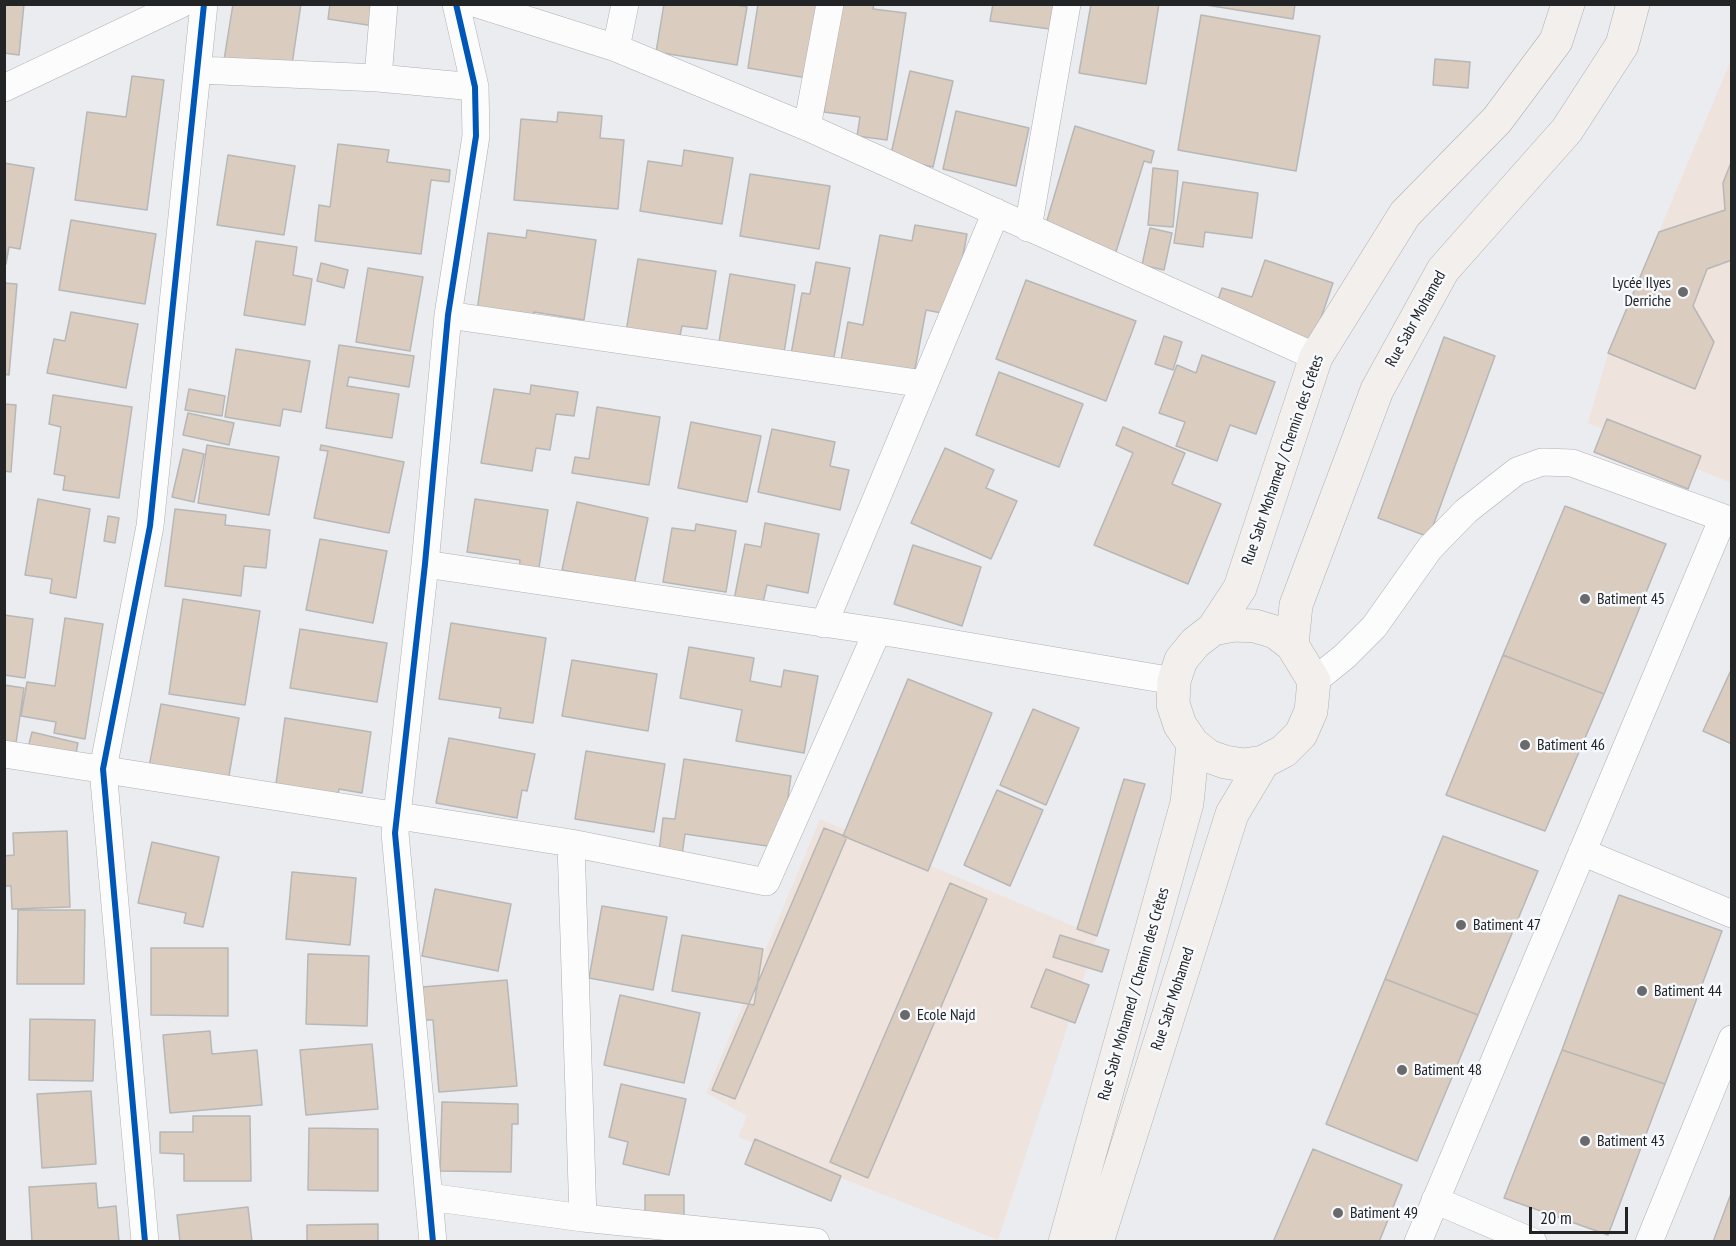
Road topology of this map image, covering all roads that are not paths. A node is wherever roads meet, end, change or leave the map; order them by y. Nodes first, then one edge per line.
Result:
1 (181, 4) edge
2 (204, 4) edge
3 (384, 4) edge
4 (456, 4) edge
5 (477, 4) edge
6 (625, 4) edge
7 (830, 4) edge
8 (1067, 4) edge
9 (1568, 4) edge
10 (1633, 4) edge
11 (616, 48) junction
12 (199, 69) junction
13 (378, 78) junction
14 (475, 87) junction
15 (4, 88) edge
16 (807, 127) junction
17 (996, 212) junction
18 (1028, 228) junction
19 (448, 315) junction
20 (1316, 357) junction
21 (924, 384) junction
22 (1727, 520) edge
23 (425, 564) junction
24 (824, 624) junction
25 (1213, 629) junction
26 (877, 632) junction
27 (1292, 645) junction
28 (1174, 681) junction
29 (1314, 681) junction
30 (1193, 744) junction
31 (4, 754) edge
32 (1263, 762) junction
33 (103, 768) junction
34 (395, 814) junction
35 (571, 843) junction
36 (1582, 852) junction
37 (1731, 914) edge
38 (1731, 1039) edge
39 (429, 1197) junction
40 (1435, 1200) junction
41 (583, 1218) junction
42 (145, 1242) edge
43 (433, 1242) edge
44 (816, 1242) edge
45 (1065, 1242) edge
46 (1097, 1242) edge
47 (1418, 1242) edge
48 (1533, 1242) edge
49 (1649, 1242) edge

1 - 15 street
2 - 12 street
3 - 13 street
4 - 14 street
5 - 11 street
6 - 11 street
7 - 16 street
8 - 18 street
9 - 20 main road, Rue Sabr Mohamed / Chemin des Crêtes
10 - 27 main road, Rue Sabr Mohamed
11 - 16 street
12 - 13 street
12 - 33 street
13 - 14 street
14 - 19 street
16 - 17 street
17 - 18 street
17 - 21 street
18 - 20 street
19 - 21 street
19 - 23 street
20 - 25 main road, Rue Sabr Mohamed / Chemin des Crêtes
21 - 24 street
22 - 29 street
22 - 36 street
23 - 24 street
23 - 34 street
24 - 26 street
25 - 27 main road
25 - 28 main road
26 - 28 street
26 - 35 street
27 - 29 main road
28 - 30 main road
29 - 32 main road
30 - 32 main road
30 - 45 main road, Rue Sabr Mohamed / Chemin des Crêtes
31 - 33 street
32 - 46 main road, Rue Sabr Mohamed
33 - 34 street
33 - 42 street
34 - 35 street
34 - 39 street
35 - 41 street
36 - 37 street
36 - 40 street
38 - 49 street
39 - 41 street
39 - 43 street
40 - 47 street
40 - 48 street
41 - 44 street

